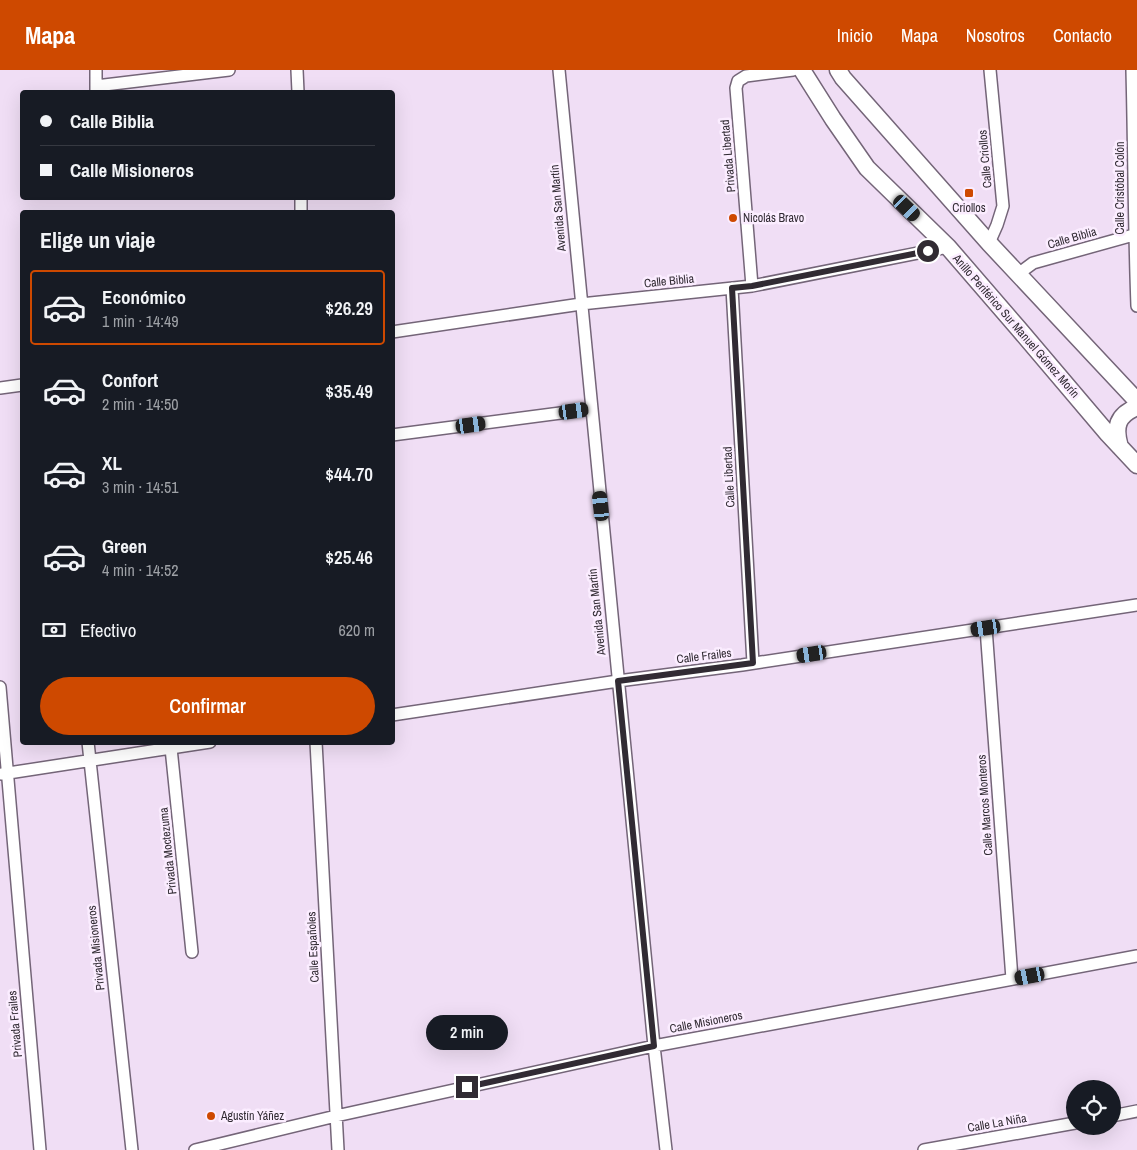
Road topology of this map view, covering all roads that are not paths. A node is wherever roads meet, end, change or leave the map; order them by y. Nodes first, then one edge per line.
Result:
1 (96, 70) edge
2 (229, 70) edge
3 (297, 70) edge
4 (559, 70) edge
5 (793, 70) edge
6 (802, 70) edge
7 (838, 70) edge
8 (990, 70) edge
9 (1132, 70) edge
10 (96, 89) edge
11 (298, 90) edge
12 (1135, 128) edge
13 (1136, 234) edge
14 (989, 242) junction
15 (948, 247) junction
16 (1018, 274) junction
17 (752, 286) junction
18 (732, 288) junction
19 (581, 304) junction
20 (1137, 306) edge
21 (395, 332) edge
22 (20, 385) edge
23 (0, 388) edge
24 (1137, 401) edge
25 (1137, 407) edge
26 (591, 409) junction
27 (395, 435) edge
28 (1120, 447) junction
29 (1137, 465) edge
30 (1137, 604) edge
31 (986, 628) junction
32 (753, 663) junction
33 (618, 681) junction
34 (0, 688) edge
35 (395, 715) edge
36 (88, 745) edge
37 (190, 745) edge
38 (316, 745) edge
39 (171, 748) junction
40 (89, 761) junction
41 (4, 773) edge
42 (192, 952) dead end
43 (1137, 956) edge
44 (1012, 980) junction
45 (654, 1046) junction
46 (1137, 1112) edge
47 (1121, 1115) edge
48 (336, 1116) junction
49 (1066, 1125) edge
50 (40, 1150) edge
51 (132, 1150) edge
52 (195, 1150) edge
53 (338, 1150) edge
54 (666, 1150) edge
55 (924, 1150) edge

1 - 10 street
2 - 10 street
3 - 11 street
4 - 19 street, Avenida San Martín
5 - 17 street, Privada Libertad
6 - 15 street, Anillo Periférico Sur Manuel Gómez Morín
7 - 14 street
8 - 14 street, Calle Criollos
9 - 12 street, Calle Cristóbal Colón
12 - 13 street, Calle Cristóbal Colón
13 - 16 street, Calle Biblia
13 - 20 street, Calle Cristóbal Colón
14 - 16 street
15 - 17 street, Calle Biblia
15 - 28 street, Anillo Periférico Sur Manuel Gómez Morín
16 - 24 street
17 - 18 street, Calle Biblia
18 - 19 street, Calle Biblia
18 - 32 street, Calle Libertad
19 - 21 street, Calle Biblia
19 - 26 street, Avenida San Martín
22 - 23 street
25 - 28 street
26 - 27 street
26 - 33 street, Avenida San Martín
28 - 29 street, Anillo Periférico Sur Manuel Gómez Morín
30 - 31 street, Calle Frailes
31 - 32 street, Calle Frailes
31 - 44 street, Calle Marcos Monteros
32 - 33 street, Calle Frailes
33 - 35 street, Calle Frailes
33 - 45 street, Avenida San Martín
34 - 41 street, Privada Frailes
36 - 40 street, Privada Misioneros
37 - 39 street
38 - 48 street, Calle Españoles
39 - 40 street
39 - 42 street, Privada Moctezuma
40 - 41 street
40 - 51 street, Privada Misioneros
41 - 50 street, Privada Frailes
43 - 44 street, Calle Misioneros
44 - 45 street, Calle Misioneros
45 - 48 street, Calle Misioneros
45 - 54 street, Avenida San Martín
46 - 47 street
48 - 52 street, Calle Misioneros
48 - 53 street, Calle Españoles
49 - 55 street, Calle La Niña

